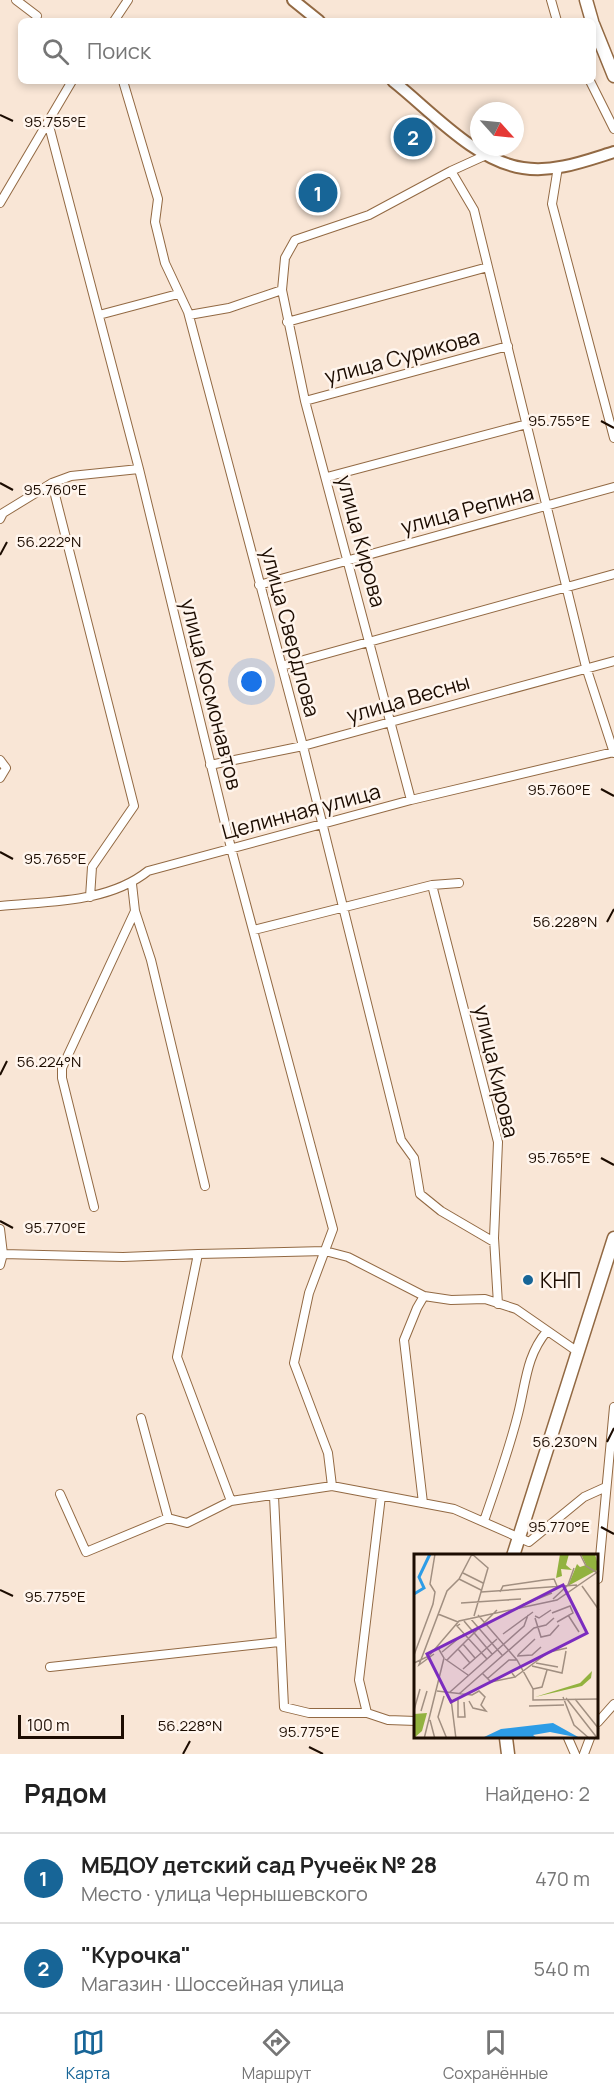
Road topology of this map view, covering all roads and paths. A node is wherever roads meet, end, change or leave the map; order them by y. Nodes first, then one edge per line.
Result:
1 (16, 0) edge
2 (128, 0) edge
3 (293, 0) edge
4 (551, 0) edge
5 (586, 0) edge
6 (37, 16) dead end
7 (116, 18) edge
8 (315, 18) edge
9 (556, 18) edge
10 (591, 18) edge
11 (596, 32) edge
12 (614, 76) edge
13 (70, 84) edge
14 (124, 84) edge
15 (397, 84) edge
16 (592, 84) edge
17 (48, 122) junction
18 (614, 129) edge
19 (470, 144) edge
20 (614, 152) edge
21 (484, 156) joint
22 (558, 167) junction
23 (451, 171) junction
24 (0, 203) edge
25 (488, 267) junction
26 (282, 290) junction
27 (178, 294) junction
28 (99, 315) junction
29 (189, 315) junction
30 (287, 322) junction
31 (508, 346) junction
32 (305, 401) junction
33 (527, 424) junction
34 (614, 438) edge
35 (139, 469) junction
36 (327, 477) junction
37 (52, 483) junction
38 (614, 487) edge
39 (547, 506) junction
40 (0, 519) edge
41 (348, 561) junction
42 (614, 574) edge
43 (260, 585) junction
44 (568, 585) junction
45 (369, 640) junction
46 (614, 661) edge
47 (282, 666) junction
48 (586, 667) junction
49 (388, 723) junction
50 (303, 746) junction
51 (614, 752) edge
52 (0, 760) edge
53 (210, 765) junction
54 (0, 778) edge
55 (411, 800) junction
56 (322, 823) junction
57 (231, 848) junction
58 (132, 884) junction
59 (459, 884) dead end
60 (432, 885) junction
61 (90, 897) junction
62 (0, 906) edge
63 (343, 909) junction
64 (135, 911) junction
65 (254, 930) junction
66 (205, 1186) dead end
67 (94, 1207) dead end
68 (0, 1229) edge
69 (614, 1238) edge
70 (494, 1242) junction
71 (325, 1251) junction
72 (3, 1254) junction
73 (198, 1254) junction
74 (0, 1264) edge
75 (424, 1296) junction
76 (498, 1304) junction
77 (547, 1331) junction
78 (578, 1353) junction
79 (614, 1407) edge
80 (141, 1418) dead end
81 (332, 1486) junction
82 (606, 1487) junction
83 (60, 1494) dead end
84 (274, 1496) junction
85 (381, 1496) junction
86 (231, 1502) junction
87 (423, 1503) junction
88 (168, 1518) junction
89 (484, 1521) junction
90 (519, 1538) junction
91 (514, 1554) edge
92 (520, 1554) edge
93 (599, 1559) edge
94 (279, 1642) junction
95 (50, 1667) dead end
96 (614, 1704) edge
97 (367, 1713) junction
98 (599, 1720) edge
99 (414, 1721) edge
100 (507, 1739) edge
101 (569, 1739) edge
102 (589, 1739) edge
103 (508, 1754) edge
104 (574, 1754) edge
105 (584, 1754) edge

1 - 6 street
2 - 7 street
3 - 8 street
4 - 9 street
5 - 10 main road
11 - 12 main road
13 - 17 street
14 - 27 street, улица Свердлова
15 - 19 street
16 - 18 street
17 - 24 street
17 - 28 street, улица Космонавтов
20 - 22 street
21 - 22 street
21 - 23 street, улица Кирова
22 - 34 street
23 - 25 street
23 - 26 street, улица Кирова
25 - 30 street
25 - 31 street
26 - 29 street
26 - 30 street, улица Кирова
27 - 28 street
27 - 29 street, улица Свердлова
28 - 35 street, улица Космонавтов
29 - 43 street, улица Свердлова
30 - 32 street, улица Кирова
31 - 32 street, улица Сурикова
31 - 33 street
32 - 36 street, улица Кирова
33 - 36 street
33 - 39 street
35 - 37 street
35 - 53 street, улица Космонавтов
36 - 41 street, улица Кирова
37 - 40 street
37 - 61 street
38 - 39 street, улица Репина
39 - 41 street, улица Репина
39 - 44 street
41 - 43 street, улица Репина
41 - 45 street, улица Кирова
42 - 44 street
43 - 47 street, улица Свердлова
44 - 45 street
44 - 48 street
45 - 47 street
45 - 49 street, улица Кирова
46 - 48 street, улица Весны
47 - 50 street, улица Свердлова
48 - 49 street, улица Весны
48 - 51 street
49 - 50 street, улица Весны
49 - 55 street, улица Кирова
50 - 53 street, улица Весны
50 - 56 street, улица Свердлова
51 - 55 street, Целинная улица
52 - 54 street
53 - 57 street, улица Космонавтов
55 - 56 street, Целинная улица
56 - 57 street, Целинная улица
56 - 63 street, улица Свердлова
57 - 58 street, Целинная улица
57 - 65 street, улица Космонавтов
58 - 61 street, Целинная улица
58 - 64 street
59 - 60 street
60 - 63 street
60 - 70 street, улица Кирова
61 - 62 street, Целинная улица
63 - 65 street
63 - 70 street, улица Свердлова
64 - 66 street
64 - 67 street
65 - 71 street, улица Космонавтов
68 - 72 street
69 - 78 main road
70 - 76 street, улица Кирова
71 - 73 street
71 - 75 street
71 - 81 street, улица Космонавтов
72 - 73 street
72 - 74 street
73 - 86 street
75 - 76 street
75 - 87 street
76 - 77 street
77 - 78 street
77 - 89 street
78 - 90 main road
79 - 82 street
80 - 88 street
81 - 84 street
81 - 85 street
82 - 90 street
82 - 93 street
83 - 88 street
84 - 86 street
84 - 94 street
85 - 87 street
85 - 97 street
86 - 88 street
87 - 89 street
89 - 90 street
90 - 91 main road
90 - 92 street
94 - 95 street
94 - 97 street
96 - 98 street
97 - 99 street
100 - 103 main road
101 - 104 street
102 - 105 street

